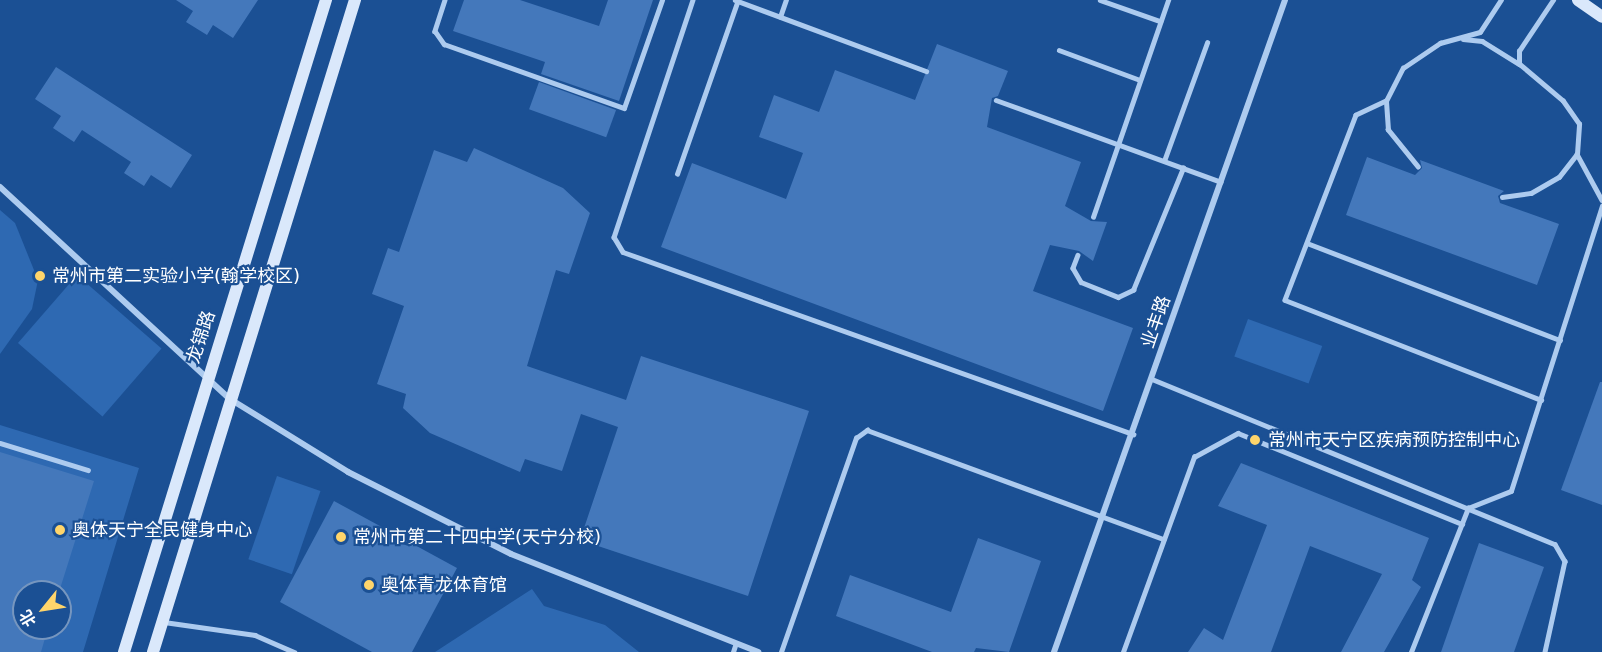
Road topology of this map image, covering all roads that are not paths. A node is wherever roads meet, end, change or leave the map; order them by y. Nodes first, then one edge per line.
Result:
1 (326, 0) edge
2 (355, 0) edge
3 (445, 0) edge
4 (662, 0) edge
5 (693, 0) edge
6 (737, 0) edge
7 (786, 0) edge
8 (1100, 0) edge
9 (1168, 0) edge
10 (1285, 0) edge
11 (1502, 0) edge
12 (1553, 0) edge
13 (1578, 0) edge
14 (1113, 2) edge
15 (780, 17) junction
16 (1602, 17) edge
17 (1160, 21) junction
18 (1458, 38) junction
19 (1207, 43) dead end
20 (1059, 50) dead end
21 (1519, 64) junction
22 (926, 72) dead end
23 (1140, 80) junction
24 (996, 100) dead end
25 (1386, 101) junction
26 (1118, 144) junction
27 (1577, 154) junction
28 (1164, 161) junction
29 (1418, 167) dead end
30 (1183, 168) junction
31 (677, 174) dead end
32 (1221, 182) junction
33 (0, 188) edge
34 (1502, 197) dead end
35 (1602, 200) edge
36 (1602, 206) edge
37 (1093, 217) dead end
38 (1307, 243) junction
39 (1078, 255) dead end
40 (1560, 340) junction
41 (208, 376) junction
42 (1152, 379) junction
43 (230, 399) junction
44 (1541, 399) junction
45 (1132, 434) junction
46 (0, 443) edge
47 (87, 470) dead end
48 (1468, 508) junction
49 (1104, 515) junction
50 (1462, 524) junction
51 (1164, 538) junction
52 (162, 622) junction
53 (736, 643) junction
54 (124, 652) edge
55 (153, 652) edge
56 (294, 652) edge
57 (733, 652) edge
58 (758, 652) edge
59 (781, 652) edge
60 (1054, 652) edge
61 (1123, 652) edge
62 (1411, 652) edge
63 (1545, 652) edge

1 - 41 main road, 龙锦路
2 - 43 main road
3 - 4 lane
5 - 45 lane
6 - 15 lane
6 - 31 lane
7 - 15 lane
8 - 14 lane
9 - 17 lane
10 - 32 street, 业丰路
11 - 18 lane
12 - 21 lane
13 - 16 main road
14 - 17 lane
15 - 22 lane
17 - 23 lane
18 - 21 lane
18 - 25 lane
19 - 28 lane
20 - 23 lane
21 - 27 lane
23 - 26 lane
24 - 26 lane
25 - 29 lane
25 - 38 lane
26 - 28 lane
26 - 37 lane
27 - 34 lane
27 - 35 lane
28 - 30 lane
30 - 32 lane
30 - 39 lane
32 - 42 street, 业丰路
33 - 41 street
36 - 40 lane
38 - 40 lane
38 - 44 lane
40 - 44 lane
41 - 43 street
41 - 54 main road, 龙锦路
42 - 45 street, 业丰路
42 - 48 lane
43 - 52 main road
43 - 53 street
44 - 48 lane
45 - 49 street, 业丰路
46 - 47 lane
48 - 50 lane
48 - 63 lane
49 - 51 lane
49 - 59 lane
49 - 60 street, 业丰路
50 - 51 lane
50 - 62 lane
51 - 61 lane
52 - 55 main road
52 - 56 lane
53 - 57 lane
53 - 58 street

